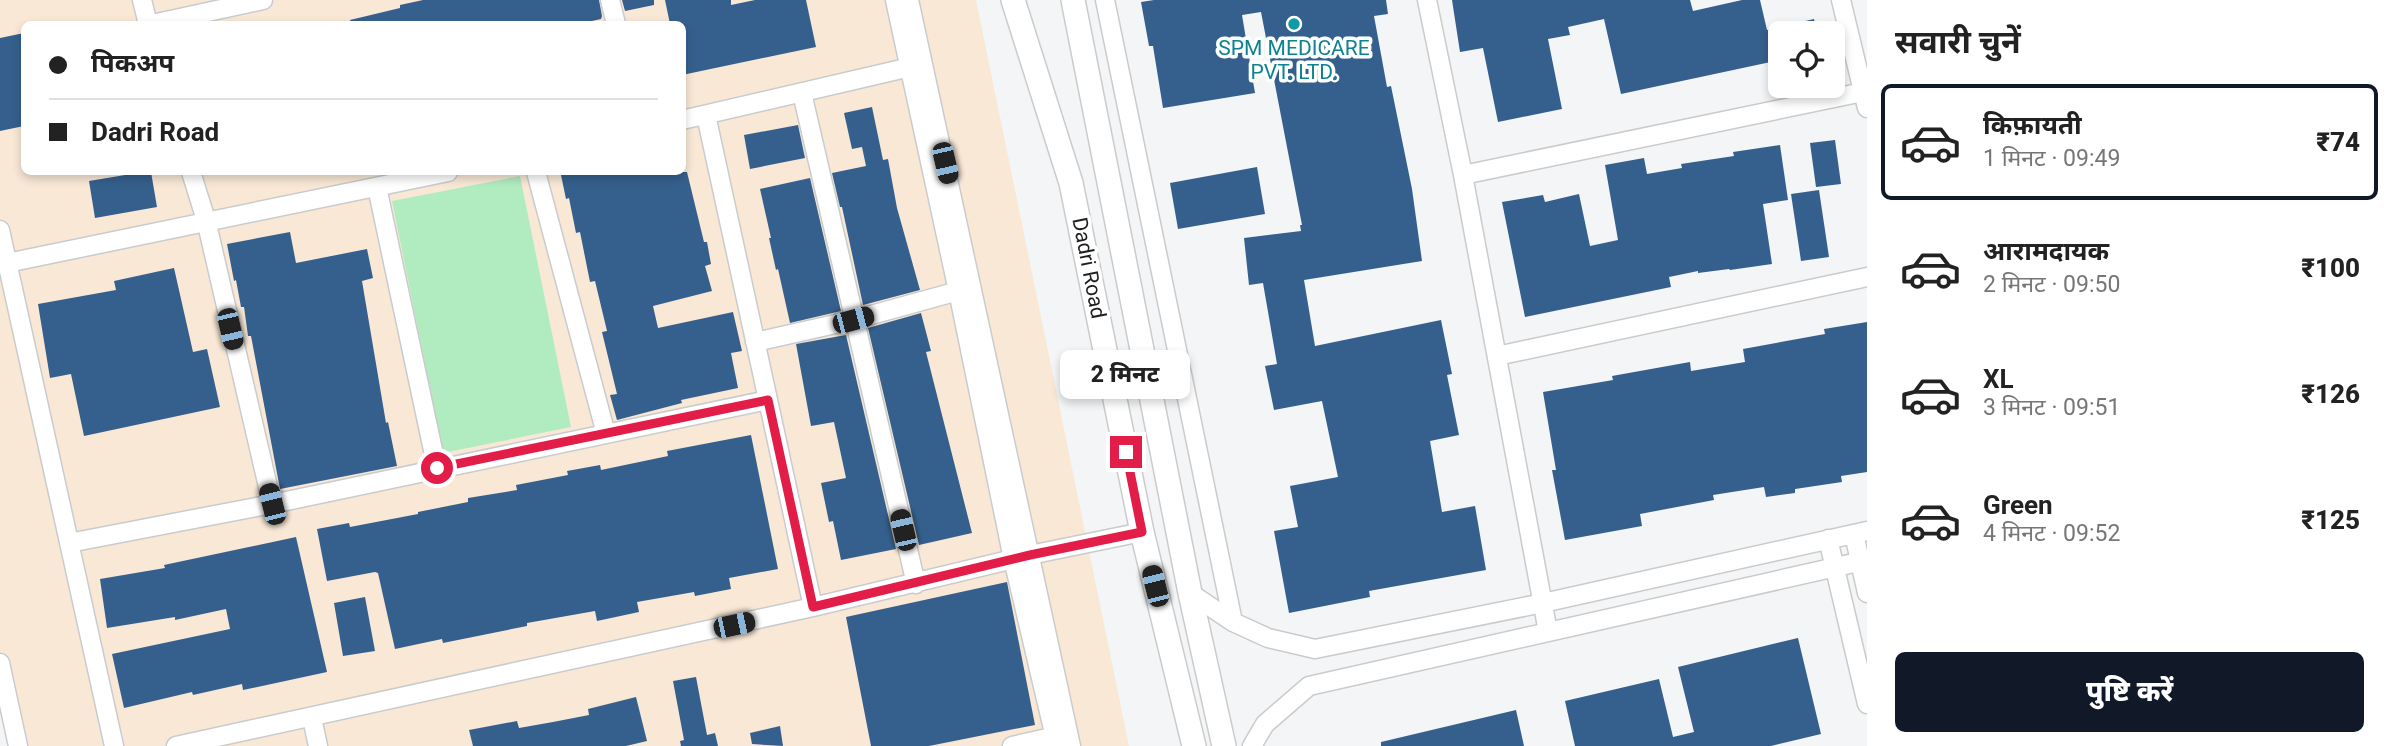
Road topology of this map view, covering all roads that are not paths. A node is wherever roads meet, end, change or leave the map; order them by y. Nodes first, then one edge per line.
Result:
1 (142, 0) edge
2 (263, 0) edge
3 (610, 0) edge
4 (895, 0) edge
5 (909, 0) edge
6 (1013, 0) edge
7 (1071, 0) edge
8 (1105, 0) edge
9 (1427, 0) edge
10 (1841, 0) edge
11 (149, 21) edge
12 (164, 21) edge
13 (615, 21) edge
14 (916, 66) junction
15 (802, 93) junction
16 (1865, 100) edge
17 (706, 115) junction
18 (686, 119) edge
19 (192, 175) edge
20 (434, 175) edge
21 (537, 175) edge
22 (1463, 175) junction
23 (377, 187) junction
24 (206, 220) junction
25 (0, 230) edge
26 (7, 263) junction
27 (1867, 277) edge
28 (966, 289) junction
29 (853, 320) junction
30 (755, 342) junction
31 (1497, 356) junction
32 (768, 400) junction
33 (606, 434) junction
34 (437, 468) junction
35 (272, 504) junction
36 (1142, 532) junction
37 (1860, 533) edge
38 (1828, 539) junction
39 (69, 543) junction
40 (1022, 557) junction
41 (1863, 561) edge
42 (1834, 567) junction
43 (916, 584) junction
44 (1190, 593) junction
45 (1867, 593) edge
46 (1543, 603) junction
47 (813, 607) junction
48 (1233, 622) junction
49 (1548, 632) junction
50 (0, 663) edge
51 (1867, 704) edge
52 (312, 718) junction
53 (1063, 740) edge
54 (1254, 744) edge
55 (18, 746) edge
56 (114, 746) edge
57 (176, 746) edge
58 (318, 746) edge
59 (1012, 746) edge
60 (1194, 746) edge
61 (1224, 746) edge

1 - 11 street
2 - 12 street
3 - 13 street
4 - 14 street
5 - 14 street
6 - 36 main road, Dadri Road
7 - 44 main road, Dadri Road
8 - 48 street
9 - 22 street
10 - 16 street
14 - 15 street
14 - 28 street
15 - 17 street
15 - 29 street
16 - 22 street
17 - 18 street
17 - 30 street
19 - 24 street
20 - 23 street
21 - 33 street
22 - 31 street
23 - 24 street
23 - 34 street
24 - 26 street
24 - 35 street
25 - 26 street
26 - 39 street
27 - 31 street
28 - 29 street
28 - 40 street
29 - 30 street
29 - 43 street
30 - 32 street
31 - 46 street
32 - 33 street
32 - 47 street
33 - 34 street
34 - 35 street
35 - 39 street
36 - 40 street
36 - 60 main road, Dadri Road
37 - 38 street
37 - 41 street
38 - 42 street
38 - 46 street
39 - 56 street
40 - 43 street
40 - 53 street
41 - 42 street
41 - 45 street
42 - 49 street
42 - 51 street
43 - 47 street
44 - 48 street
44 - 61 main road, Dadri Road
46 - 48 street
46 - 49 street
47 - 52 street
49 - 54 street
50 - 55 street
52 - 57 street
52 - 58 street
53 - 59 street

